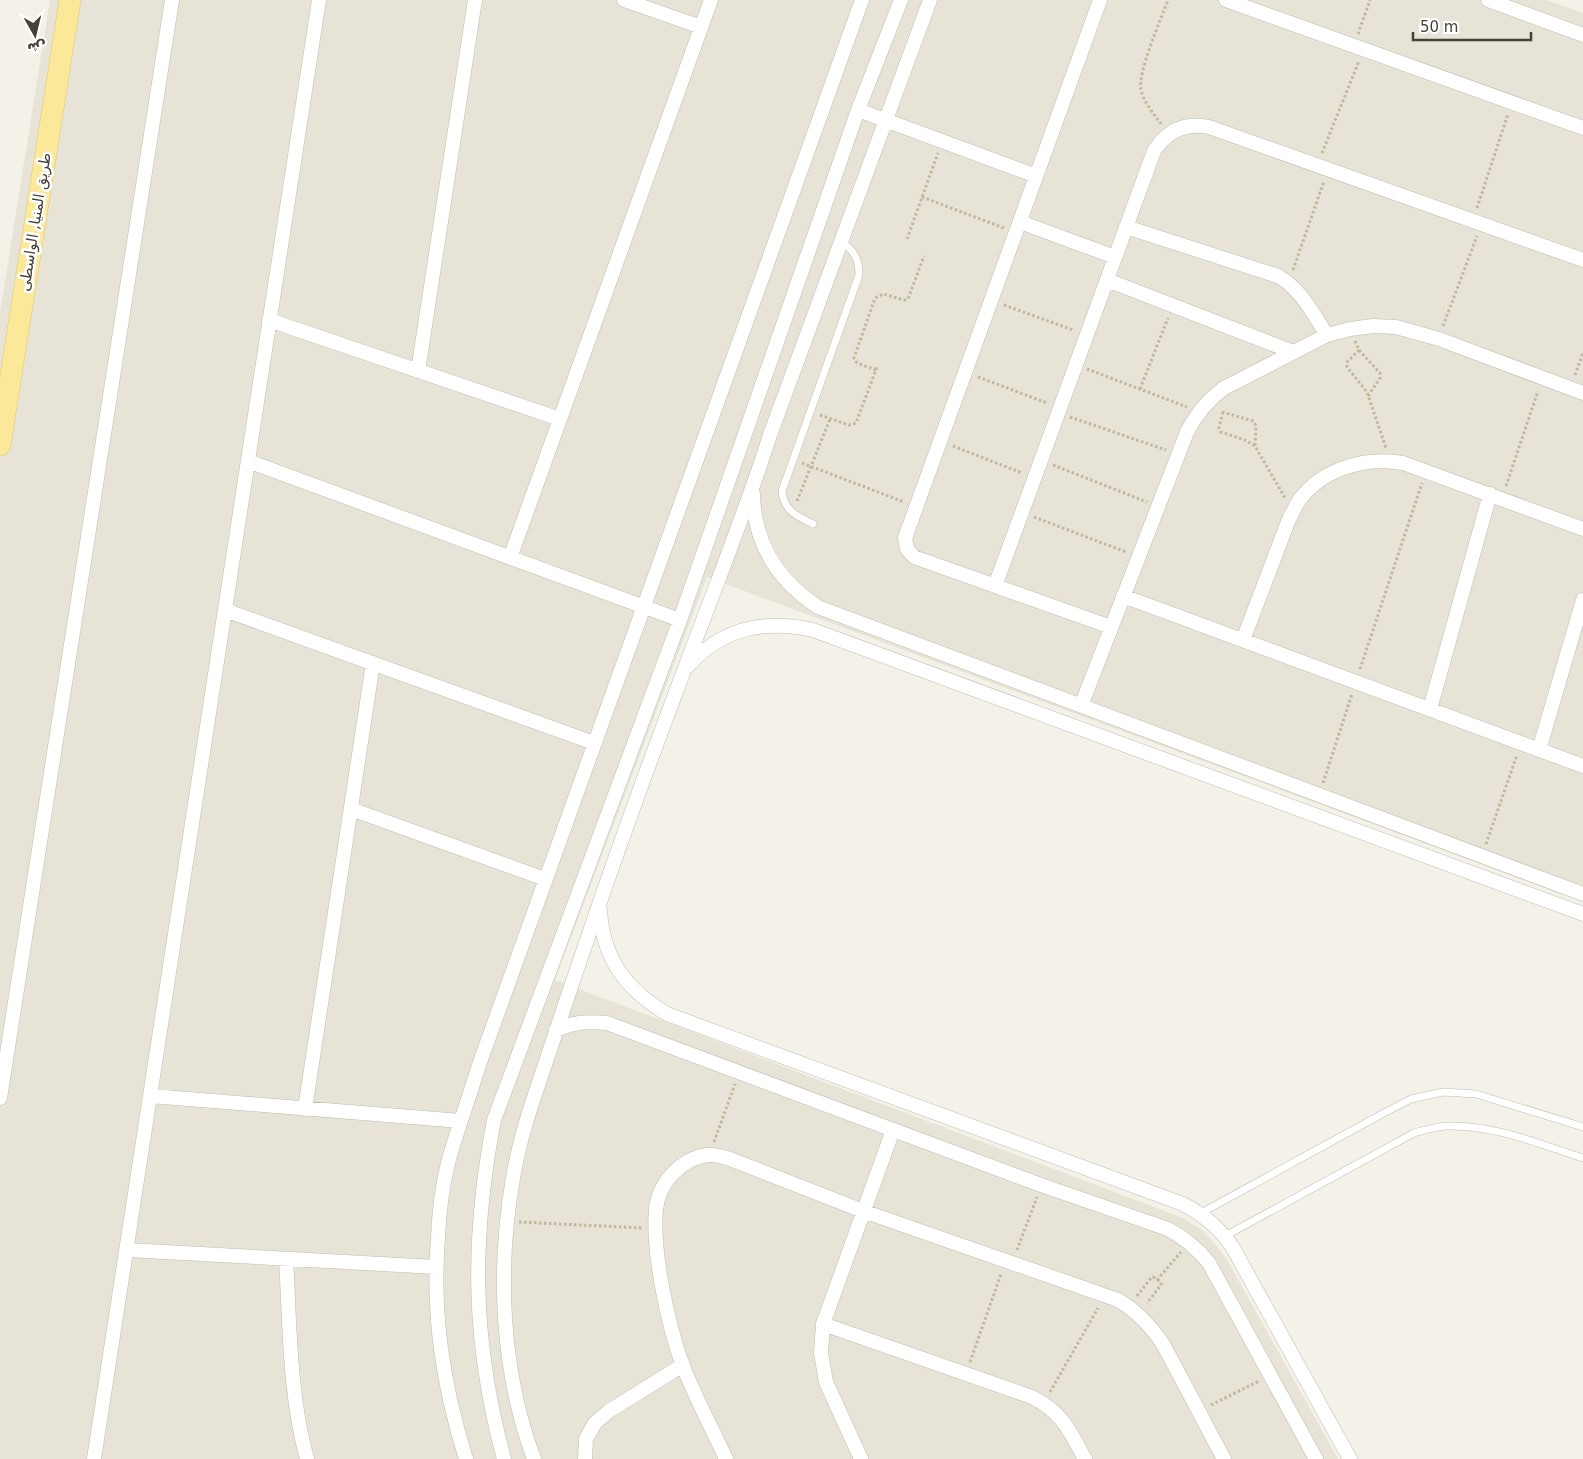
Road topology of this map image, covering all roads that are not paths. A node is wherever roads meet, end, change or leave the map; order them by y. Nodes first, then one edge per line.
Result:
1 (70, 0) edge
2 (172, 0) edge
3 (319, 0) edge
4 (475, 0) edge
5 (624, 0) edge
6 (711, 0) edge
7 (862, 0) edge
8 (901, 0) edge
9 (930, 0) edge
10 (1100, 0) edge
11 (1226, 0) edge
12 (1488, 0) edge
13 (702, 27) junction
14 (1583, 35) edge
15 (858, 110) junction
16 (886, 120) junction
17 (1583, 128) edge
18 (1036, 176) junction
19 (1018, 227) junction
20 (1126, 227) junction
21 (841, 241) junction
22 (1115, 257) junction
23 (1583, 260) edge
24 (1107, 280) junction
25 (269, 320) junction
26 (1327, 335) junction
27 (1293, 352) junction
28 (418, 371) junction
29 (1577, 390) edge
30 (560, 419) junction
31 (0, 445) edge
32 (248, 461) junction
33 (753, 489) junction
34 (1496, 497) junction
35 (813, 524) dead end
36 (1583, 528) edge
37 (510, 558) junction
38 (995, 586) junction
39 (1124, 596) junction
40 (1583, 600) edge
41 (643, 606) junction
42 (225, 610) junction
43 (680, 620) junction
44 (1111, 627) junction
45 (1242, 640) junction
46 (373, 663) junction
47 (684, 670) junction
48 (1080, 706) junction
49 (1430, 709) junction
50 (594, 743) junction
51 (1540, 750) junction
52 (1583, 766) edge
53 (351, 809) junction
54 (546, 879) junction
55 (1583, 894) edge
56 (600, 903) junction
57 (1583, 914) edge
58 (556, 1030) junction
59 (151, 1096) junction
60 (0, 1098) edge
61 (305, 1109) junction
62 (461, 1122) junction
63 (1583, 1128) edge
64 (893, 1130) junction
65 (1583, 1158) edge
66 (863, 1211) junction
67 (1201, 1213) junction
68 (1225, 1236) junction
69 (128, 1250) junction
70 (286, 1259) junction
71 (436, 1268) junction
72 (823, 1324) junction
73 (683, 1365) junction
74 (94, 1459) edge
75 (307, 1459) edge
76 (466, 1459) edge
77 (504, 1459) edge
78 (534, 1459) edge
79 (585, 1459) edge
80 (726, 1459) edge
81 (861, 1459) edge
82 (1085, 1459) edge
83 (1224, 1459) edge
84 (1316, 1459) edge
85 (1350, 1459) edge

1 - 31 main road, طريق المنيا, الواسطى
2 - 60 street
3 - 25 street
4 - 28 street
5 - 13 street
6 - 13 street
7 - 41 street
8 - 15 street
9 - 16 street
10 - 18 street
11 - 17 street
12 - 14 street
13 - 30 street
15 - 16 street
15 - 43 street
16 - 18 street
16 - 21 street
18 - 19 street
19 - 22 street
19 - 38 street
20 - 22 street
20 - 23 street
20 - 26 street
21 - 33 street
21 - 35 lane
22 - 24 street
24 - 27 street
24 - 38 street
25 - 28 street
25 - 32 street
26 - 27 street
26 - 29 street
27 - 39 street
28 - 30 street
30 - 37 street
32 - 37 street
32 - 42 street
33 - 47 street
33 - 48 street
34 - 36 street
34 - 45 street
34 - 49 street
37 - 41 street
38 - 44 street
39 - 44 street
39 - 45 street
40 - 51 street
41 - 43 street
41 - 50 street
42 - 46 street
42 - 59 street
43 - 77 street
44 - 48 street
45 - 49 street
46 - 50 street
46 - 53 street
47 - 56 street
47 - 57 street
48 - 55 street
49 - 51 street
50 - 54 street
51 - 52 street
53 - 54 street
53 - 61 street
54 - 62 street
56 - 58 street
56 - 67 street
58 - 64 street
58 - 78 street
59 - 61 street
59 - 69 street
61 - 62 street
62 - 71 street
63 - 67 lane
64 - 66 street
64 - 84 street
65 - 68 lane
66 - 72 street
66 - 73 street
66 - 83 street
67 - 68 street
68 - 85 street
69 - 70 street
69 - 74 street
70 - 71 street
70 - 75 street
71 - 76 street
72 - 81 street
72 - 82 street
73 - 79 street
73 - 80 street

